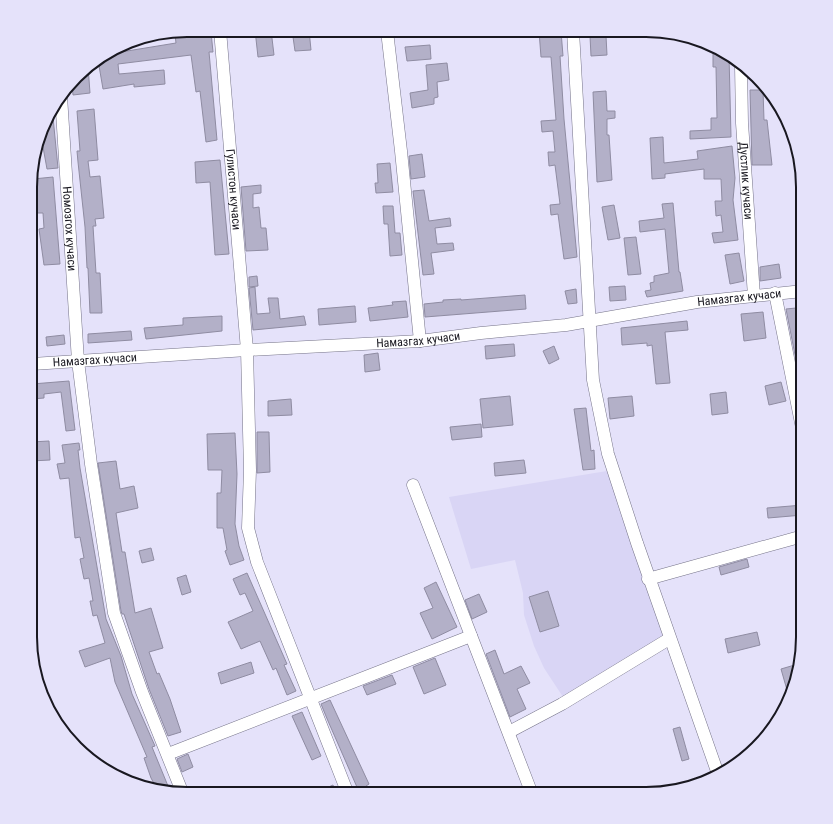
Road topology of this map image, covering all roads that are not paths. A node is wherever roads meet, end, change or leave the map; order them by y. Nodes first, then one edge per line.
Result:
1 (221, 37) edge
2 (388, 37) edge
3 (573, 37) edge
4 (741, 71) edge
5 (62, 105) edge
6 (796, 292) edge
7 (775, 293) junction
8 (754, 296) junction
9 (588, 321) junction
10 (420, 342) junction
11 (247, 350) junction
12 (78, 361) junction
13 (37, 364) edge
14 (796, 398) edge
15 (413, 485) dead end
16 (796, 538) edge
17 (648, 579) junction
18 (471, 636) junction
19 (669, 639) junction
20 (311, 698) junction
21 (508, 732) junction
22 (168, 754) junction
23 (716, 770) edge
24 (180, 787) edge
25 (345, 787) edge
26 (529, 787) edge

1 - 11 street, Гулистон кучаси
2 - 10 street
3 - 9 street
4 - 8 street, Дустлик кучаси
5 - 12 street, Номозгох кучаси
6 - 7 street, Намазгах кучаси
7 - 8 street, Намазгах кучаси
7 - 14 street
8 - 9 street, Намазгах кучаси
9 - 10 street, Намазгах кучаси
9 - 17 street
10 - 11 street, Намазгах кучаси
11 - 12 street, Намазгах кучаси
11 - 20 street, Гулистон кучаси
12 - 13 street, Намазгах кучаси
12 - 22 street, Номозгох кучаси
15 - 18 street
16 - 17 street
17 - 19 street
18 - 20 street
18 - 21 street
19 - 21 street
19 - 23 street
20 - 22 street
20 - 25 street, Гулистон кучаси
21 - 26 street
22 - 24 street, Номозгох кучаси

